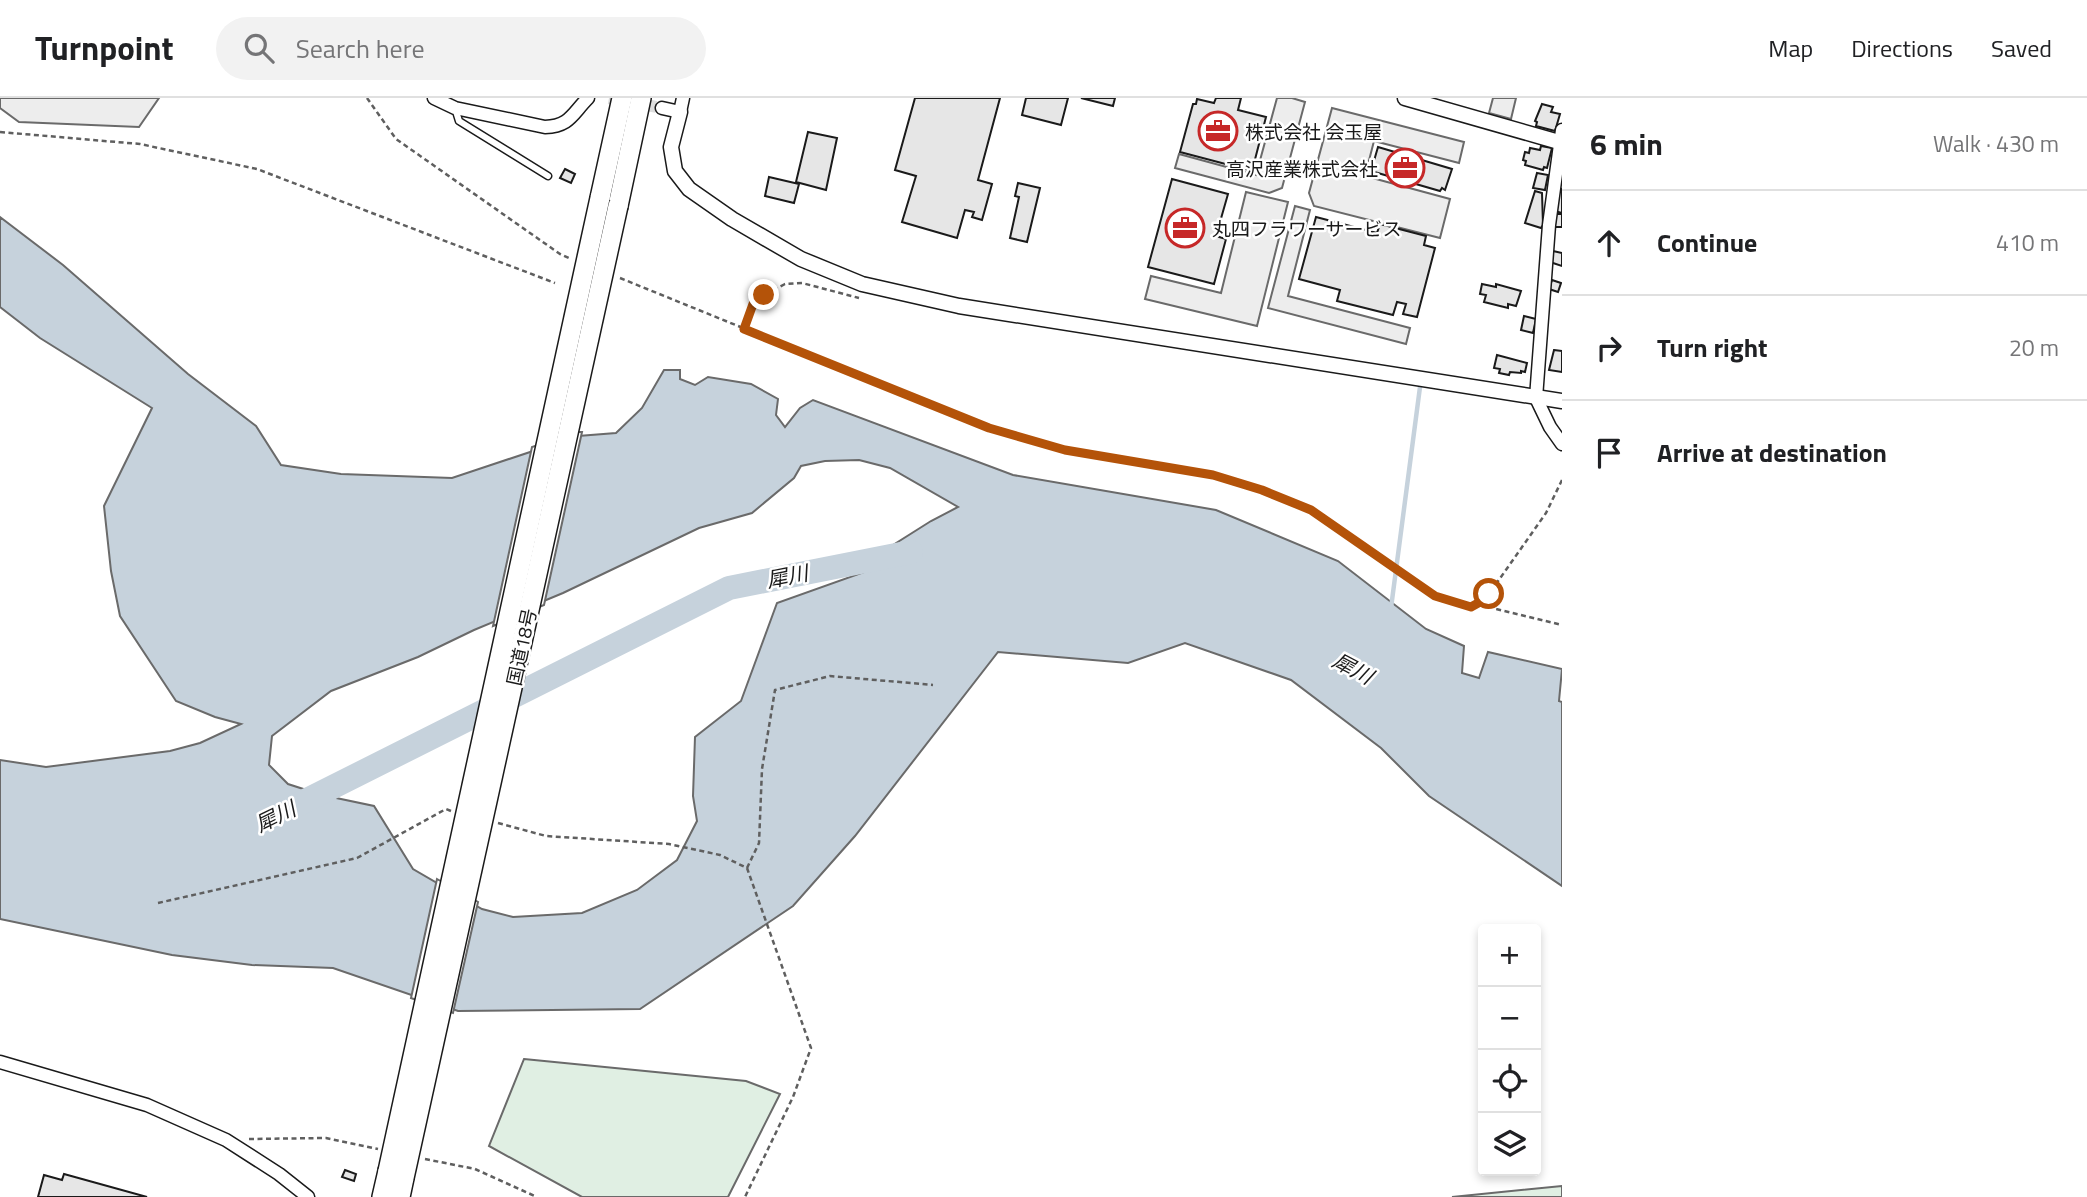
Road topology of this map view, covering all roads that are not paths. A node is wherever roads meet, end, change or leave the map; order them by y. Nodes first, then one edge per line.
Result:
1 (434, 98) edge
2 (588, 98) edge
3 (622, 98) edge
4 (641, 98) edge
5 (1405, 98) edge
6 (682, 105) edge
7 (455, 108) junction
8 (662, 108) tunnel mouth
9 (1561, 136) edge
10 (548, 176) dead end
11 (1558, 181) edge
12 (609, 202) junction
13 (1536, 398) junction
14 (1562, 401) edge
15 (1562, 444) edge
16 (0, 1062) edge
17 (398, 1182) edge
18 (308, 1197) edge
19 (382, 1197) edge

1 - 7 street
2 - 7 street
3 - 12 highway, 国道18号
4 - 12 highway, 国道18号
5 - 9 street
6 - 8 street
6 - 13 street
7 - 10 lane
9 - 11 street
11 - 13 street
12 - 17 highway, 国道18号, bridge
13 - 14 street
13 - 15 street
16 - 18 street
17 - 19 highway, 国道18号

